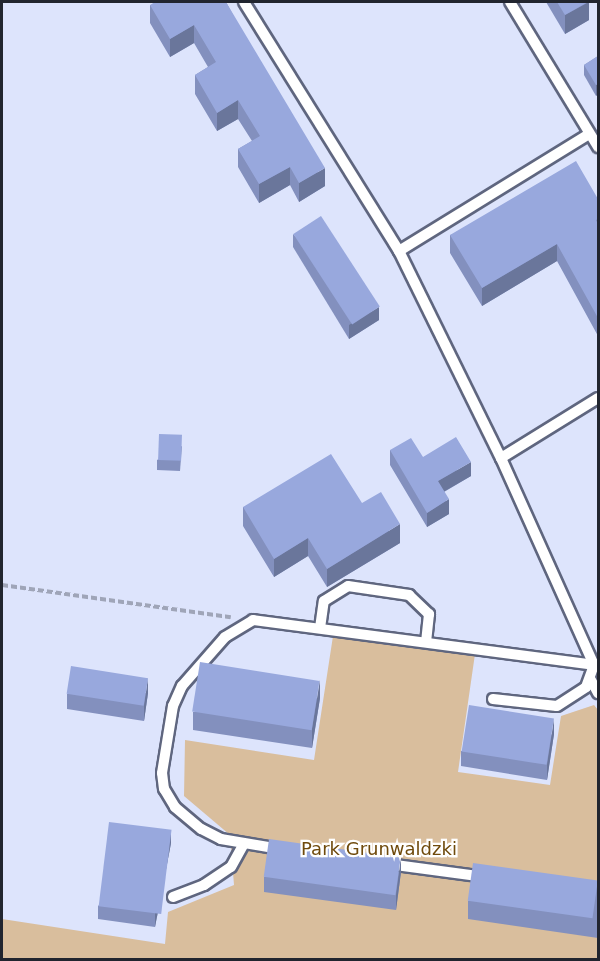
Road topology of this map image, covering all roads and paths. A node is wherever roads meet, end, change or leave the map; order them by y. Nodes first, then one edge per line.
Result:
1 (244, 2) edge
2 (510, 2) edge
3 (589, 134) junction
4 (598, 147) edge
5 (399, 251) junction
6 (598, 398) edge
7 (501, 458) junction
8 (2, 585) edge
9 (253, 620) junction
10 (320, 628) junction
11 (426, 642) junction
12 (596, 665) edge
13 (591, 680) junction
14 (598, 693) edge
15 (493, 699) dead end
16 (244, 844) junction
17 (294, 851) edge
18 (371, 861) edge
19 (495, 878) edge
20 (173, 897) dead end

1 - 5 lane
2 - 3 lane
3 - 4 lane
3 - 5 lane
5 - 7 lane
6 - 7 lane
7 - 12 lane
8 - 9 path
9 - 10 lane
9 - 16 lane
10 - 11 lane
10 - 11 lane
11 - 12 lane
12 - 13 lane
13 - 14 lane
13 - 15 lane
16 - 17 lane
16 - 20 lane
18 - 19 lane

